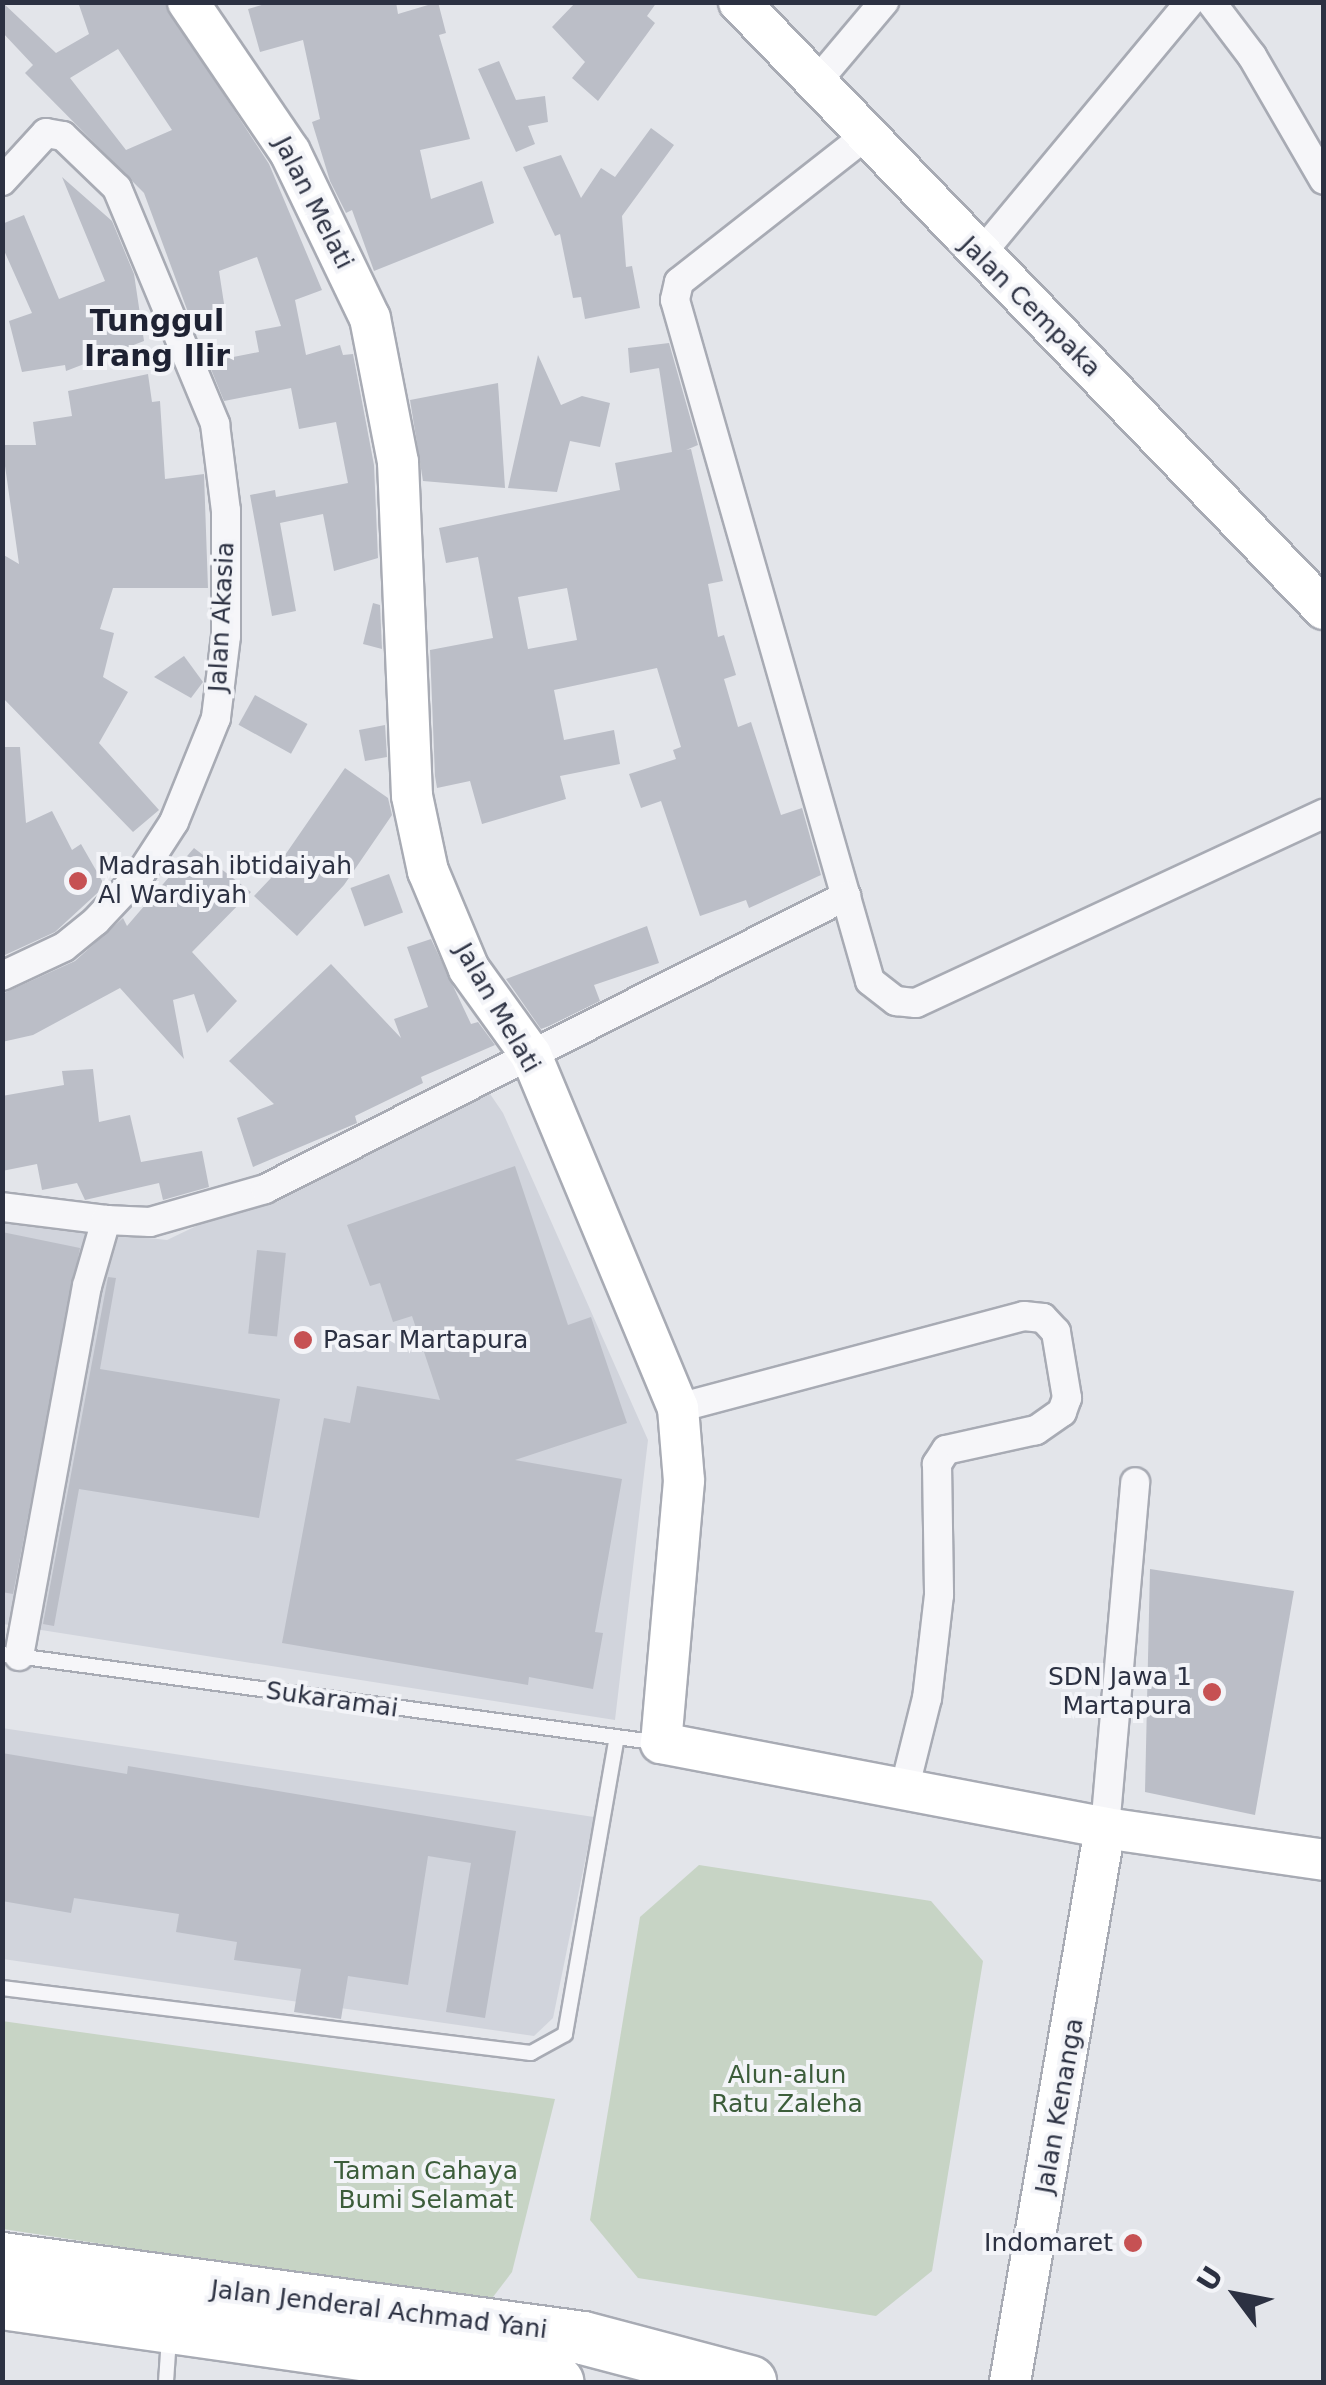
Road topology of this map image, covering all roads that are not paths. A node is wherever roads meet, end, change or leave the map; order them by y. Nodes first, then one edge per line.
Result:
1 (188, 2) edge
2 (739, 2) edge
3 (884, 2) edge
4 (1190, 2) edge
5 (1211, 2) edge
6 (814, 85) junction
7 (864, 137) junction
8 (1324, 180) edge
9 (2, 181) edge
10 (980, 256) junction
11 (1322, 605) edge
12 (1324, 814) edge
13 (846, 896) junction
14 (2, 976) edge
15 (531, 1054) junction
16 (2, 1207) edge
17 (106, 1220) junction
18 (678, 1408) junction
19 (1136, 1482) dead end
20 (11, 1655) edge
21 (616, 1741) junction
22 (661, 1744) junction
23 (904, 1790) junction
24 (1105, 1828) junction
25 (1324, 1860) edge
26 (2, 1988) edge
27 (2, 2259) edge
28 (2, 2303) edge
29 (172, 2304) junction
30 (529, 2367) edge
31 (166, 2382) edge
32 (750, 2382) edge
33 (1010, 2382) edge

1 - 15 main road, Jalan Melati
2 - 6 main road, Jalan Cempaka
3 - 6 street
4 - 10 street
5 - 8 street
6 - 7 main road, Jalan Cempaka
7 - 10 main road, Jalan Cempaka
7 - 13 street
9 - 14 street, Jalan Akasia
10 - 11 main road, Jalan Cempaka
12 - 13 street
13 - 15 street
15 - 17 street
15 - 18 main road, Jalan Melati
16 - 17 street
17 - 20 street
18 - 22 main road, Jalan Melati
18 - 23 street
19 - 24 street
20 - 21 lane, Sukaramai
21 - 22 lane, Sukaramai
21 - 26 lane
22 - 23 main road
23 - 24 main road
24 - 25 main road
24 - 33 main road, Jalan Kenanga
27 - 29 highway, Jalan Jenderal Achmad Yani
28 - 29 highway, Jalan Jenderal Achmad Yani
29 - 30 highway, Jalan Jenderal Achmad Yani
29 - 31 lane
30 - 32 highway, Jalan Jenderal Achmad Yani

